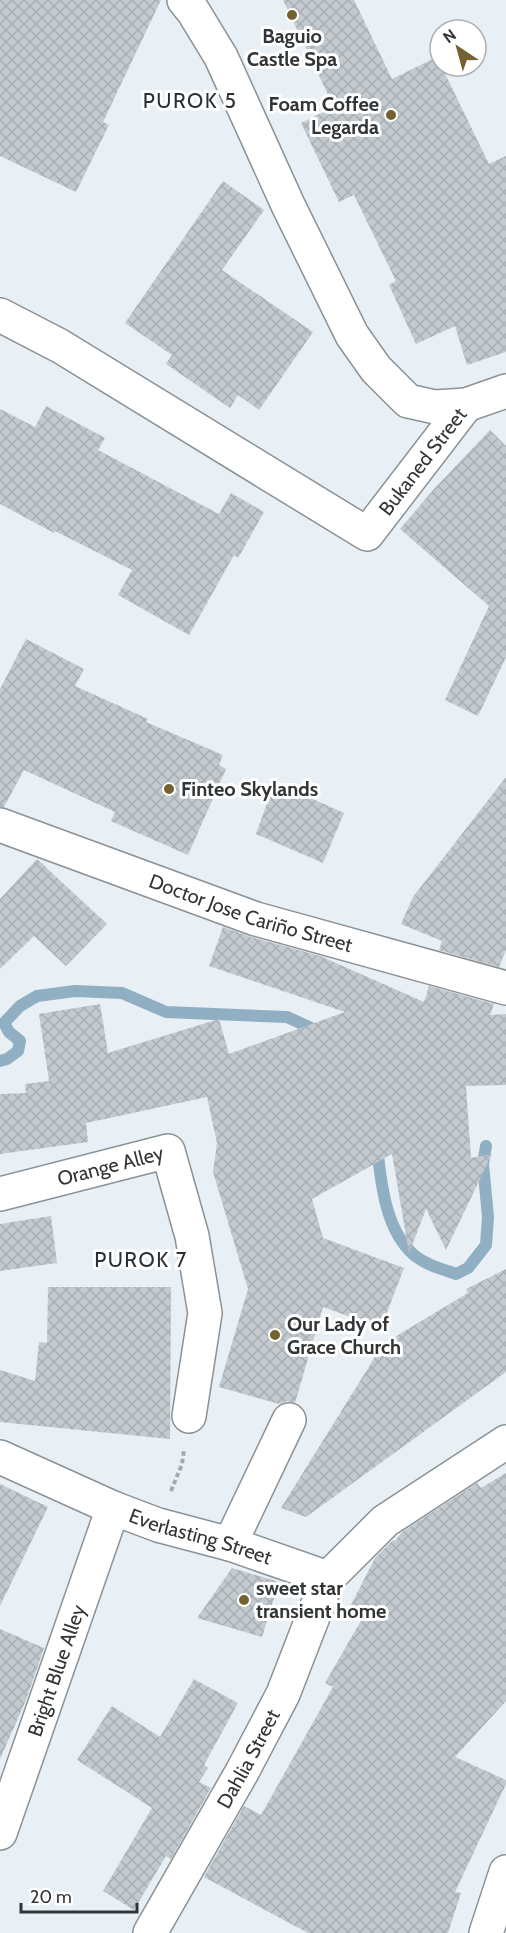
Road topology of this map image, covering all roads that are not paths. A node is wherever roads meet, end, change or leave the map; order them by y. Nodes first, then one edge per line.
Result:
1 (184, 0) edge
2 (0, 315) edge
3 (506, 391) edge
4 (466, 405) junction
5 (0, 825) edge
6 (506, 988) edge
7 (0, 1194) edge
8 (189, 1416) road end
9 (289, 1420) dead end
10 (506, 1442) edge
11 (0, 1457) edge
12 (113, 1508) junction
13 (230, 1544) junction
14 (328, 1578) junction
15 (0, 1833) edge
16 (506, 1872) edge
17 (150, 1933) edge
18 (486, 1933) edge

1 - 4 street, Bukaned Street
2 - 4 street, Bukaned Street
3 - 4 street
5 - 6 street, Doctor Jose Cariño Street
7 - 8 street, Orange Alley
9 - 13 street
10 - 14 street
11 - 12 street, Everlasting Street
12 - 13 street, Everlasting Street
12 - 15 street, Bright Blue Alley
13 - 14 street, Everlasting Street
14 - 17 street, Dahlia Street
16 - 18 street

